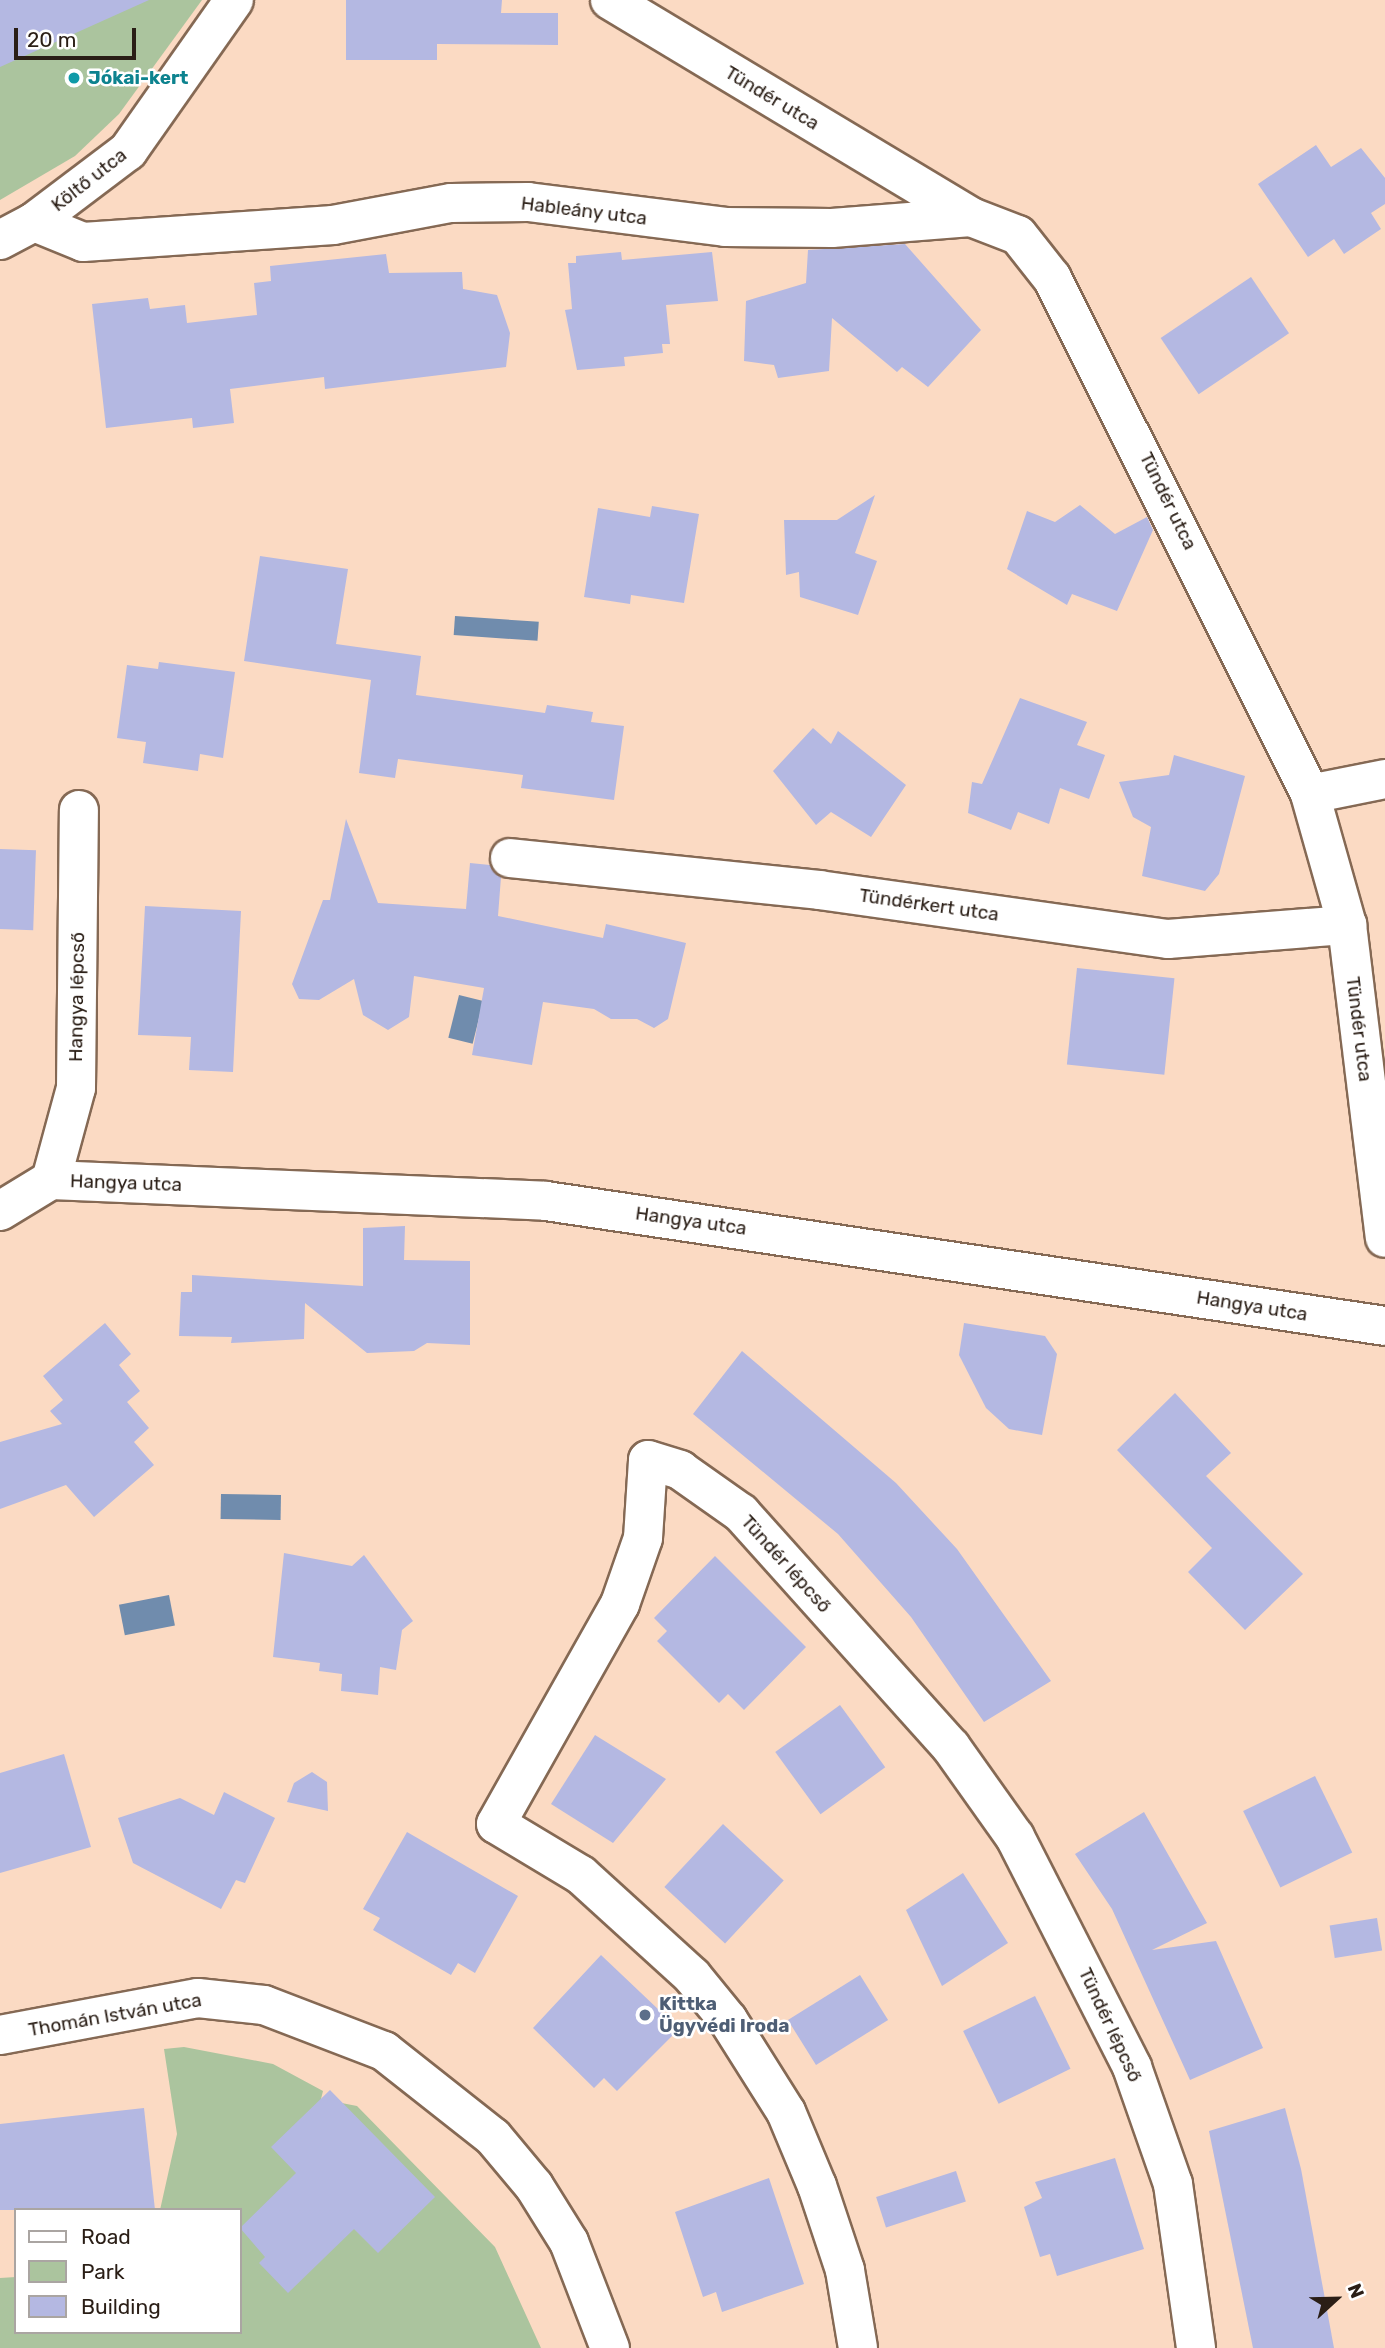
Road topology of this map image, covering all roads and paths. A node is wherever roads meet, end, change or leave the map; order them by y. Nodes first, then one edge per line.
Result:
1 (234, 0) edge
2 (610, 0) edge
3 (971, 217) junction
4 (34, 222) junction
5 (0, 240) edge
6 (1385, 779) edge
7 (1310, 794) junction
8 (79, 810) dead end
9 (510, 858) dead end
10 (1346, 925) junction
11 (51, 1180) junction
12 (0, 1211) edge
13 (1385, 1238) edge
14 (1385, 1326) edge
15 (0, 2035) edge
16 (610, 2348) edge
17 (858, 2348) edge
18 (1196, 2348) edge

1 - 4 street, Költő utca
2 - 3 street, Tündér utca
3 - 4 street, Hableány utca
3 - 7 street, Tündér utca
4 - 5 street, Költő utca
6 - 7 street
7 - 10 street, Tündér utca
8 - 11 street, Hangya lépcső
9 - 10 street, Tündérkert utca
10 - 13 street, Tündér utca
11 - 12 street, Hangya utca
11 - 14 street, Hangya utca
15 - 16 street, Thomán István utca
17 - 18 street, Tündér lépcső

